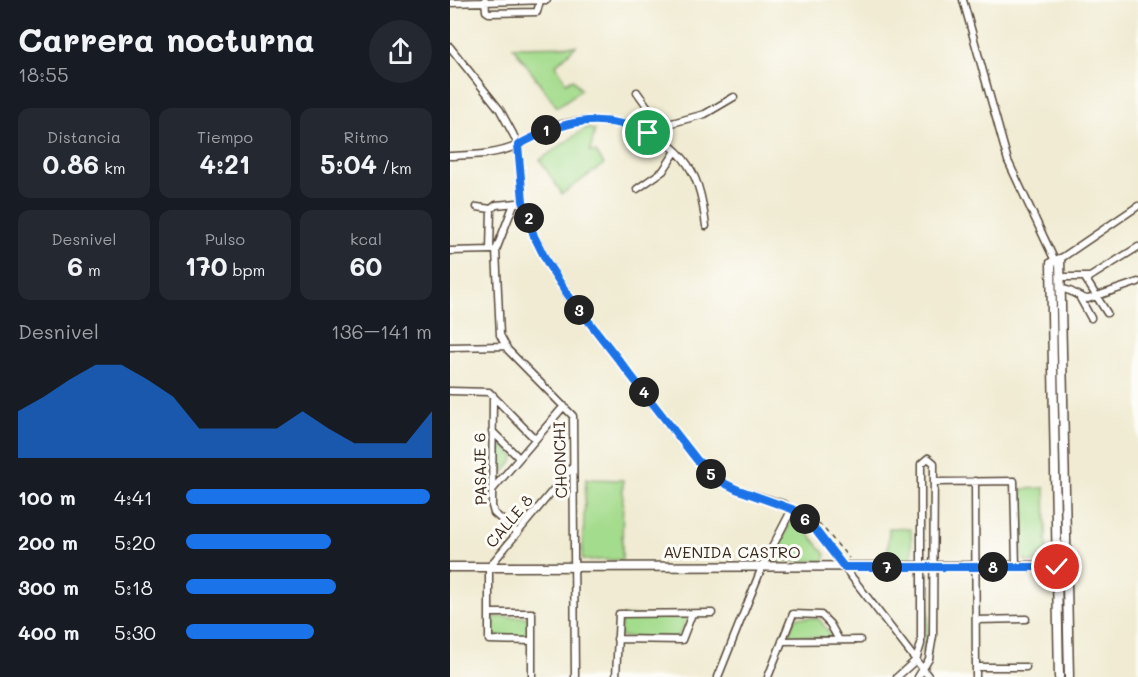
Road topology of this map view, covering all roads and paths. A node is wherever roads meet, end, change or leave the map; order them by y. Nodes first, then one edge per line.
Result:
1 (963, 0) edge
2 (485, 1) edge
3 (514, 1) edge
4 (543, 1) edge
5 (450, 3) edge
6 (450, 48) edge
7 (637, 92) dead end
8 (734, 97) dead end
9 (662, 126) junction
10 (655, 137) junction
11 (518, 145) junction
12 (676, 151) junction
13 (450, 156) edge
14 (637, 189) dead end
15 (523, 201) junction
16 (514, 204) junction
17 (1138, 206) edge
18 (477, 207) dead end
19 (491, 209) junction
20 (706, 226) dead end
21 (1138, 247) edge
22 (493, 250) junction
23 (450, 251) edge
24 (1055, 261) junction
25 (1060, 277) junction
26 (1088, 278) junction
27 (1138, 282) edge
28 (1061, 290) junction
29 (1098, 295) junction
30 (1080, 297) junction
31 (1107, 313) dead end
32 (1091, 318) dead end
33 (504, 346) junction
34 (450, 347) edge
35 (450, 391) edge
36 (493, 395) junction
37 (564, 406) junction
38 (492, 431) junction
39 (535, 439) junction
40 (519, 458) junction
41 (573, 466) junction
42 (975, 481) junction
43 (934, 482) junction
44 (493, 489) junction
45 (792, 509) junction
46 (816, 521) dead end
47 (516, 532) junction
48 (1068, 566) junction
49 (450, 567) edge
50 (489, 567) junction
51 (762, 567) junction
52 (844, 567) junction
53 (855, 567) junction
54 (922, 567) junction
55 (933, 567) junction
56 (976, 567) junction
57 (1016, 567) junction
58 (1057, 567) junction
59 (576, 568) junction
60 (489, 613) junction
61 (712, 613) dead end
62 (692, 614) junction
63 (1026, 619) dead end
64 (976, 620) junction
65 (617, 639) junction
66 (782, 640) junction
67 (839, 640) junction
68 (860, 640) dead end
69 (532, 641) junction
70 (916, 660) junction
71 (976, 667) junction
72 (1026, 668) dead end
73 (924, 670) junction
74 (532, 677) edge
75 (575, 677) edge
76 (616, 677) edge
77 (718, 677) edge
78 (768, 677) edge
79 (897, 677) edge
80 (918, 677) edge
81 (929, 677) edge
82 (976, 677) edge
83 (1059, 677) edge
84 (1068, 677) edge

1 - 24 street
2 - 3 street
2 - 4 street
2 - 5 street
3 - 4 street
6 - 11 street
7 - 9 street
8 - 9 street
9 - 10 street
10 - 11 street
10 - 12 street
11 - 13 street
11 - 15 street
12 - 14 street
12 - 20 street
15 - 16 street
15 - 45 street
16 - 19 street
16 - 22 street
17 - 24 street
18 - 19 street
19 - 22 street
21 - 26 street
22 - 23 street
22 - 33 street
24 - 25 street
24 - 58 street
25 - 26 street
25 - 28 street
26 - 29 street
27 - 29 street
28 - 30 street
28 - 48 street
29 - 30 street
29 - 31 street
30 - 32 street
33 - 34 street
33 - 37 street, CHONCHI
35 - 36 street
36 - 38 street, PASAJE 6
36 - 39 street
37 - 39 street
37 - 41 street, CHONCHI
38 - 40 street
38 - 44 street, PASAJE 6
39 - 40 street
40 - 44 street
41 - 47 street, CALLE 8
41 - 59 street, CHONCHI
42 - 43 street
42 - 56 street
42 - 57 street
43 - 54 street
43 - 55 street
44 - 47 street, PASAJE 6
45 - 51 street
45 - 52 street
46 - 53 path
47 - 50 street, CALLE 8
48 - 58 street, AVENIDA CASTRO
48 - 84 street
49 - 50 street, AVENIDA CASTRO
50 - 59 street, AVENIDA CASTRO
50 - 60 street
51 - 52 street, AVENIDA CASTRO
51 - 59 street, AVENIDA CASTRO
51 - 77 street
52 - 53 street, AVENIDA CASTRO
52 - 70 street
53 - 54 street, AVENIDA CASTRO
54 - 55 street, AVENIDA CASTRO
54 - 70 street
55 - 56 street, AVENIDA CASTRO
55 - 73 street
56 - 57 street, AVENIDA CASTRO
56 - 64 street
57 - 58 street, AVENIDA CASTRO
58 - 83 street
59 - 75 street, CHONCHI
60 - 69 street
60 - 69 street
61 - 62 street
62 - 65 street
62 - 65 street
63 - 64 street
64 - 71 street
65 - 76 street
66 - 67 street
66 - 67 street
66 - 78 street
67 - 68 street
69 - 74 street
70 - 73 street
70 - 79 street
71 - 72 street
71 - 82 street
73 - 80 street
73 - 81 street

